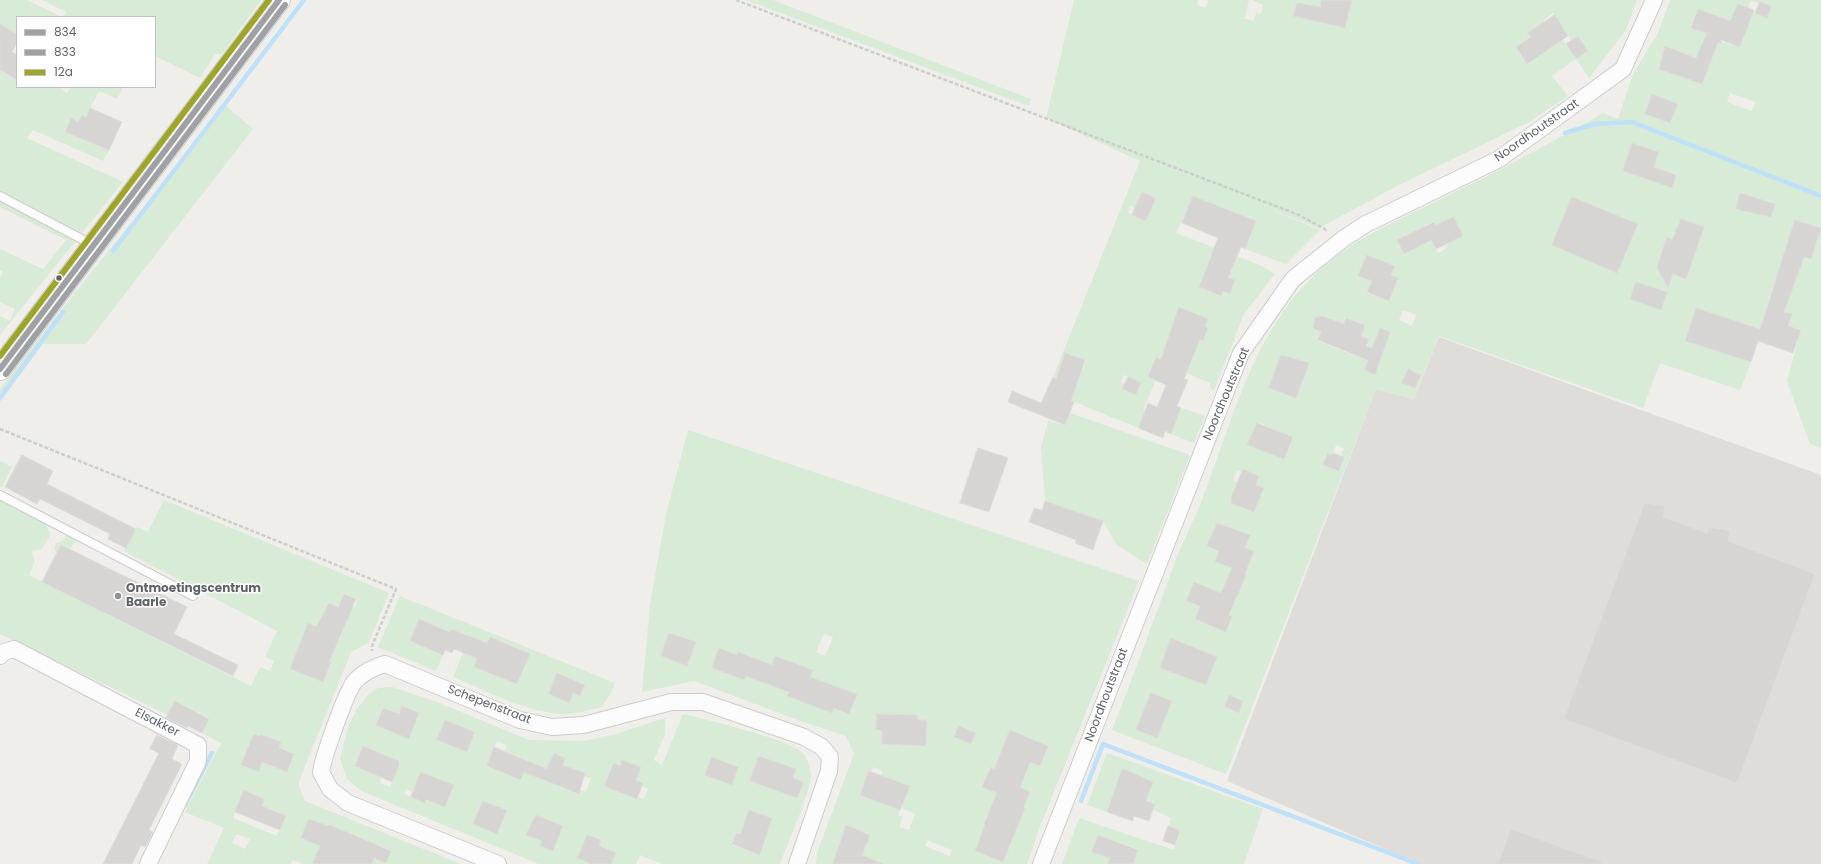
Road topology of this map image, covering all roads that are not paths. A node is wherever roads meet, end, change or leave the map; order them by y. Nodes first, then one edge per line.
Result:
1 (279, 0) edge
2 (1654, 0) edge
3 (0, 196) edge
4 (94, 246) junction
5 (0, 369) edge
6 (0, 495) edge
7 (193, 596) dead end
8 (0, 656) edge
9 (148, 864) edge
10 (498, 864) edge
11 (797, 864) edge
12 (1041, 864) edge

1 - 4 main road
2 - 12 street, Noordhoutstraat
3 - 4 lane
4 - 5 main road
6 - 7 lane
8 - 9 street, Elsakker
10 - 11 street, Schepenstraat

